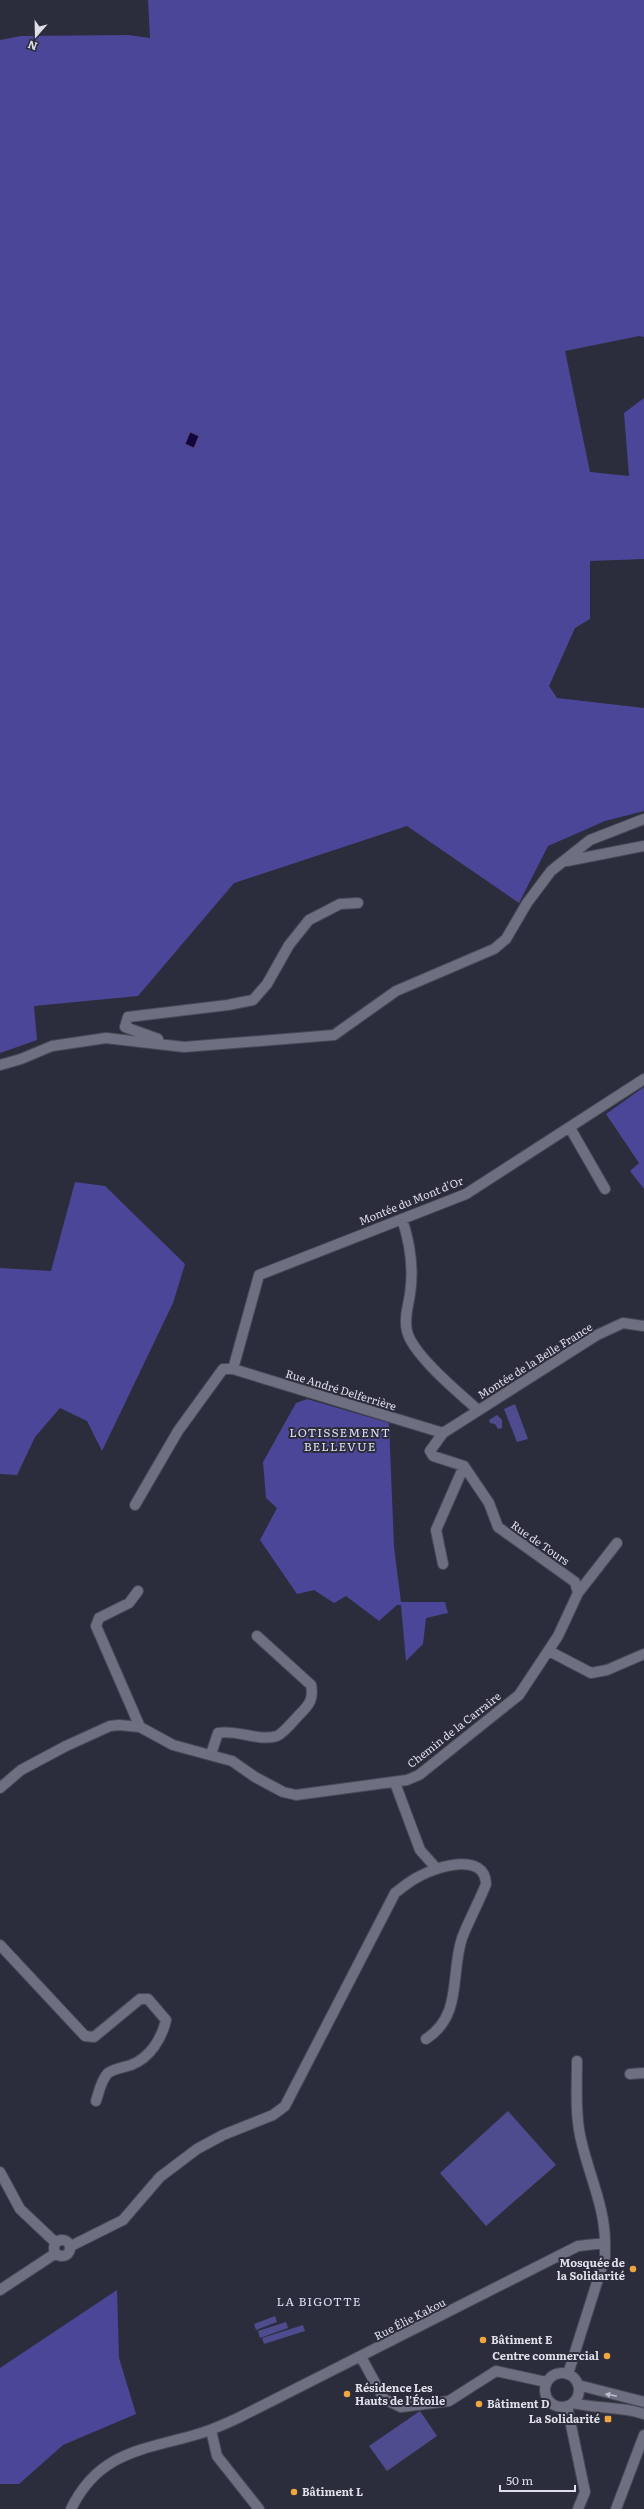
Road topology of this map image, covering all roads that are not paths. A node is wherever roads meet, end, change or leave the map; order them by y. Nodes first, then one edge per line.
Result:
1 (644, 819) edge
2 (644, 846) edge
3 (563, 862) junction
4 (358, 903) dead end
5 (198, 1045) junction
6 (0, 1065) edge
7 (644, 1079) edge
8 (570, 1128) junction
9 (605, 1189) dead end
10 (402, 1218) junction
11 (644, 1326) edge
12 (233, 1369) junction
13 (478, 1410) junction
14 (443, 1433) junction
15 (464, 1466) junction
16 (135, 1505) dead end
17 (617, 1543) dead end
18 (443, 1564) dead end
19 (138, 1591) dead end
20 (578, 1593) junction
21 (257, 1636) dead end
22 (548, 1651) junction
23 (644, 1654) edge
24 (140, 1727) junction
25 (211, 1754) junction
26 (395, 1783) junction
27 (0, 1788) edge
28 (437, 1869) junction
29 (0, 1945) edge
30 (426, 2039) dead end
31 (577, 2061) dead end
32 (644, 2073) edge
33 (630, 2074) dead end
34 (96, 2101) dead end
35 (0, 2172) edge
36 (56, 2243) junction
37 (605, 2243) junction
38 (70, 2246) junction
39 (56, 2253) junction
40 (0, 2290) edge
41 (361, 2357) junction
42 (568, 2374) junction
43 (546, 2382) junction
44 (578, 2386) junction
45 (644, 2402) edge
46 (570, 2405) junction
47 (644, 2414) edge
48 (211, 2430) junction
49 (644, 2435) edge
50 (71, 2509) edge
51 (259, 2509) edge
52 (578, 2509) edge
53 (616, 2509) edge

1 - 3 street
2 - 3 street
3 - 5 street
4 - 5 street
5 - 6 street
7 - 8 street, Montée du Mont d'Or
8 - 9 street
8 - 10 street, Montée du Mont d'Or
10 - 12 street, Montée du Mont d'Or
10 - 13 street
11 - 13 street, Montée de la Belle France
12 - 14 street, Rue André Delferrière
12 - 16 street
13 - 14 street, Montée de la Belle France
14 - 15 street
15 - 18 street
15 - 20 street, Rue de Tours
17 - 20 street
19 - 24 street
20 - 22 street
21 - 25 street
22 - 23 street
22 - 26 street, Chemin de la Carraire
24 - 25 street, Chemin de la Carraire
24 - 27 street, Chemin de la Carraire
25 - 26 street, Chemin de la Carraire
26 - 28 street
28 - 30 street
28 - 38 street
29 - 34 street
31 - 37 street
32 - 33 street
35 - 36 street
36 - 38 street
36 - 39 street
37 - 41 street, Rue Élie Kakou
37 - 42 street
38 - 39 street
39 - 40 street
41 - 43 street
41 - 48 street, Rue Élie Kakou
42 - 43 street
42 - 44 street
43 - 46 street
45 -> 44 street
44 - 46 street
46 - 47 street
46 - 52 street
48 - 50 street, Rue Élie Kakou
48 - 51 street
49 - 53 street

